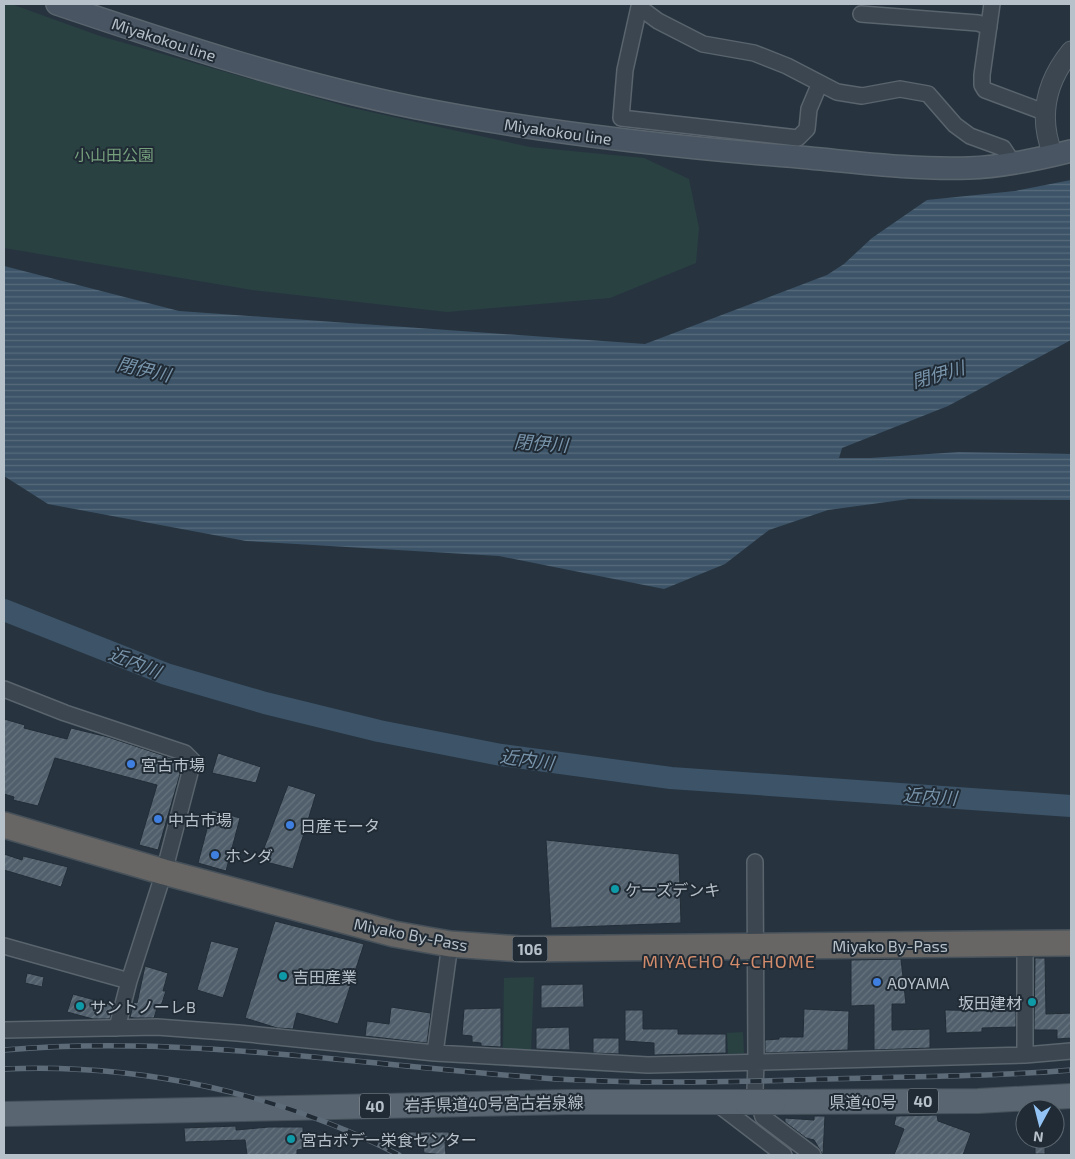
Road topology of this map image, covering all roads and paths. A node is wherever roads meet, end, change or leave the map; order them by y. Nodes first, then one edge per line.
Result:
1 (58, 4) edge
2 (992, 4) edge
3 (640, 5) edge
4 (861, 14) dead end
5 (989, 26) junction
6 (1071, 51) edge
7 (820, 83) junction
8 (1044, 112) junction
9 (1062, 153) edge
10 (1013, 163) junction
11 (4, 689) edge
12 (4, 825) edge
13 (755, 862) dead end
14 (164, 872) junction
15 (1071, 943) edge
16 (450, 944) junction
17 (1025, 944) junction
18 (4, 946) edge
19 (754, 946) junction
20 (129, 981) junction
21 (117, 1028) junction
22 (4, 1030) edge
23 (1071, 1051) edge
24 (435, 1054) junction
25 (1026, 1055) junction
26 (756, 1062) junction
27 (1071, 1096) edge
28 (715, 1102) junction
29 (774, 1102) joint
30 (4, 1114) edge
31 (784, 1155) edge
32 (812, 1155) edge

1 - 10 main road, Miyakokou line
2 - 5 street
3 - 7 street
3 - 7 street
4 - 5 street
5 - 8 street
6 - 8 street
7 - 10 street
8 - 9 street
9 - 10 main road, Miyakokou line
11 - 14 street
12 - 14 highway, Miyako By-Pass / 106
13 - 19 street
14 - 16 highway, Miyako By-Pass / 106
14 - 20 street
15 - 17 highway, Miyako By-Pass / 106
16 - 19 highway, Miyako By-Pass / 106
16 - 24 street
17 - 19 highway, Miyako By-Pass / 106
17 - 25 street
18 - 20 street
19 - 26 street
20 - 21 street
21 - 22 street
21 - 24 street
23 - 25 street
24 - 26 street
25 - 26 street
26 - 32 street
27 - 29 main road, 県道40号 / 40
28 - 29 main road, 岩手県道40号宮古岩泉線 / 40, bridge
28 - 30 main road, 岩手県道40号宮古岩泉線 / 40
28 - 31 street

